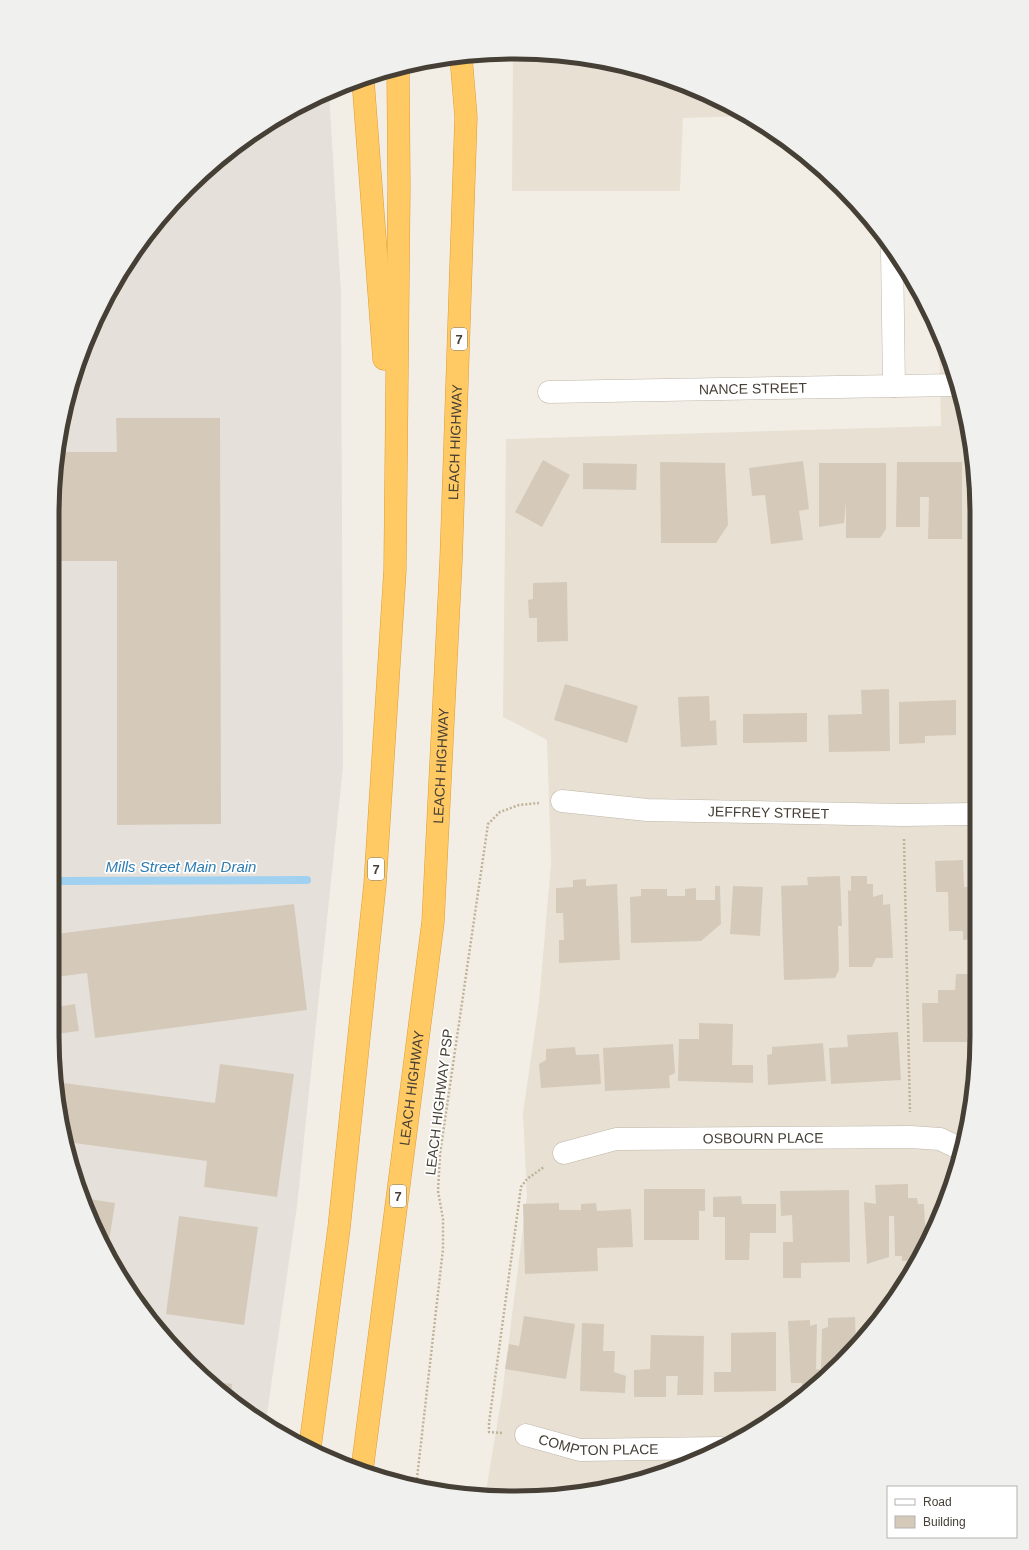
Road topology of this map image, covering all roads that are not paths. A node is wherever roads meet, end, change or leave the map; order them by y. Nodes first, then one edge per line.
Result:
1 (461, 62) edge
2 (470, 62) edge
3 (398, 75) edge
4 (364, 84) edge
5 (466, 117) junction
6 (892, 260) edge
7 (951, 385) edge
8 (894, 386) junction
9 (549, 392) dead end
10 (396, 509) junction
11 (562, 801) road end
12 (970, 814) edge
13 (956, 1146) edge
14 (564, 1153) road end
15 (526, 1435) road end
16 (311, 1443) edge
17 (707, 1448) edge
18 (363, 1465) edge

1 - 5 highway, LEACH HIGHWAY / 7
2 - 5 highway
3 - 10 highway, 7
4 - 10 highway
5 - 18 highway, LEACH HIGHWAY / 7
6 - 8 street
7 - 8 street, NANCE STREET
8 - 9 street, NANCE STREET
10 - 16 highway, 7
11 - 12 street, JEFFREY STREET
13 - 14 street, OSBOURN PLACE
15 - 17 street, COMPTON PLACE

